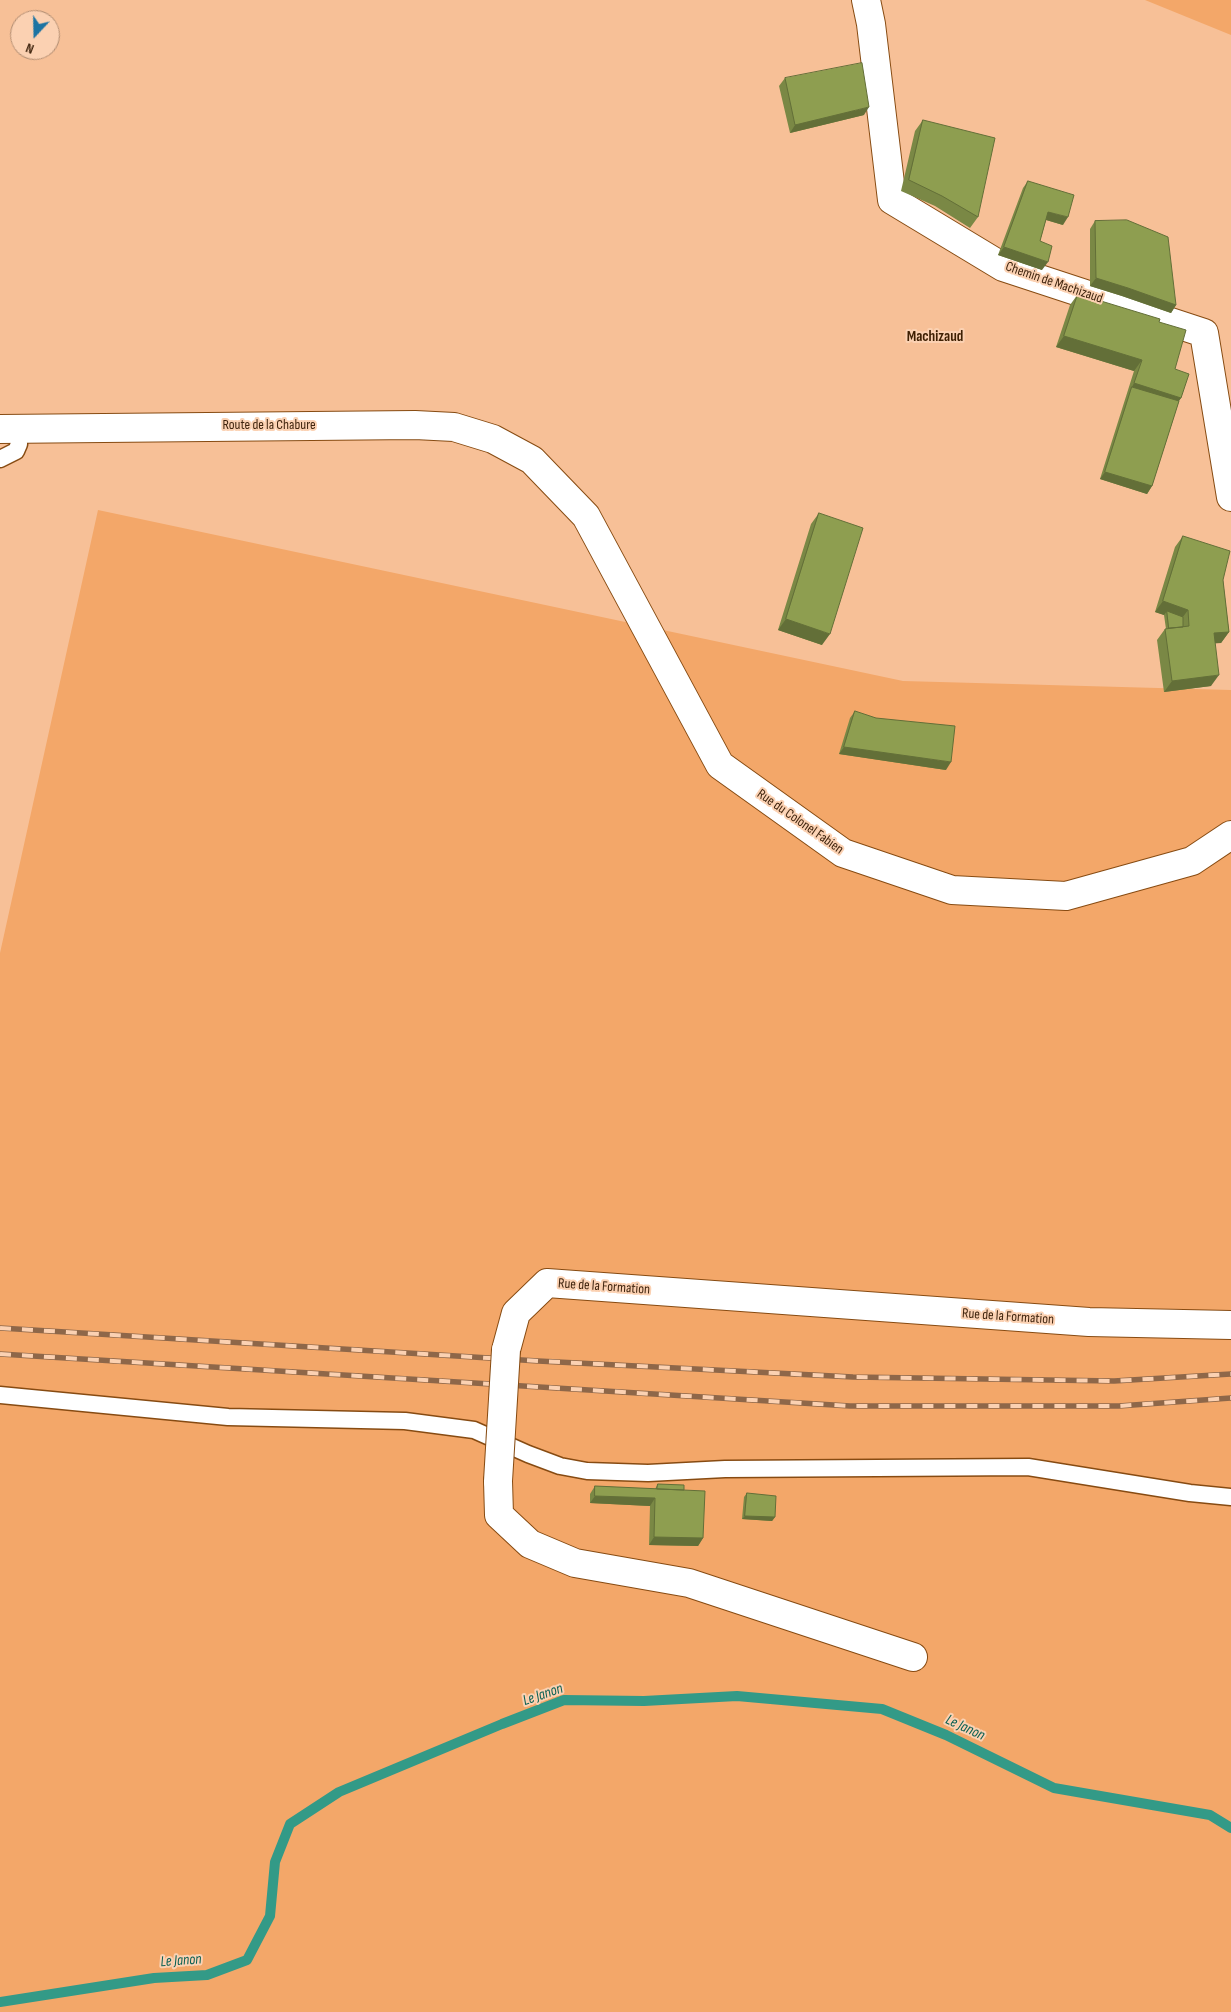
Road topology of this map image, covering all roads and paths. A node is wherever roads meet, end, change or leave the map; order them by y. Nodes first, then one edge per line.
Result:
1 (866, 0) edge
2 (9, 428) edge
3 (0, 459) edge
4 (532, 460) joint
5 (1231, 497) edge
6 (1231, 836) edge
7 (1231, 1325) edge
8 (0, 1395) edge
9 (1231, 1497) edge
10 (913, 1657) dead end

1 - 5 street, Chemin de Machizaud
2 - 3 lane
2 - 4 street, Route de la Chabure
4 - 6 street, Rue du Colonel Fabien
7 - 10 street, Rue de la Formation, bridge
8 - 9 lane

